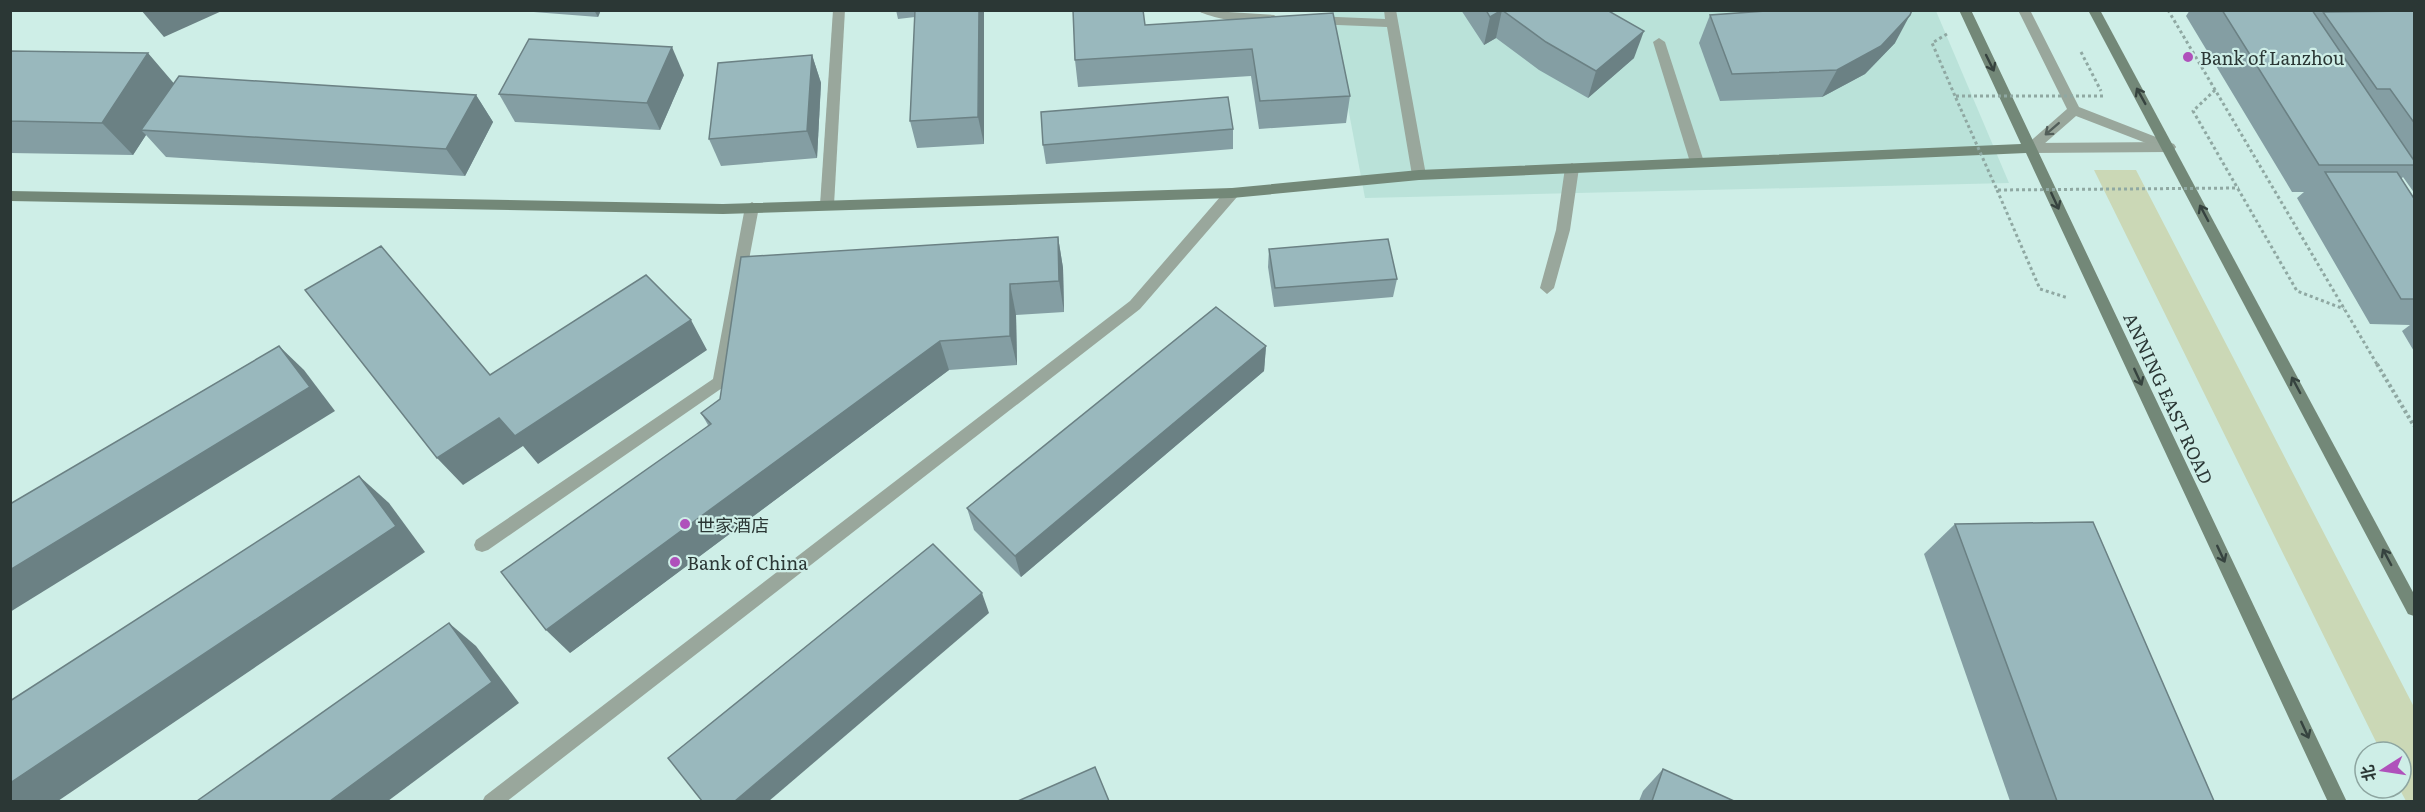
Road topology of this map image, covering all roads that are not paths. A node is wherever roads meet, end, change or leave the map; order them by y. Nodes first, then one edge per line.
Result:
1 (839, 10) edge
2 (1203, 10) edge
3 (1965, 10) edge
4 (2024, 10) edge
5 (2094, 10) edge
6 (1391, 17) edge
7 (1659, 42) dead end
8 (2074, 110) junction
9 (2169, 147) junction
10 (2031, 148) junction
11 (1697, 162) junction
12 (1572, 168) junction
13 (1419, 175) junction
14 (1232, 193) junction
15 (10, 196) edge
16 (827, 205) junction
17 (752, 207) junction
18 (1547, 288) dead end
19 (482, 545) dead end
20 (2415, 609) edge
21 (491, 801) edge
22 (2338, 801) edge

1 - 16 street
2 - 6 street
3 -> 10 street, ANNING EAST ROAD
4 - 8 street
9 -> 5 street
6 - 13 street
7 - 11 street
8 - 9 street
8 -> 10 street
9 - 10 street
20 -> 9 street
10 - 11 street
10 -> 22 street, ANNING EAST ROAD
11 - 12 street
12 - 13 street
12 - 18 street
13 - 14 street
14 - 16 street
14 - 21 street
15 - 17 street
16 - 17 street
17 - 19 street

